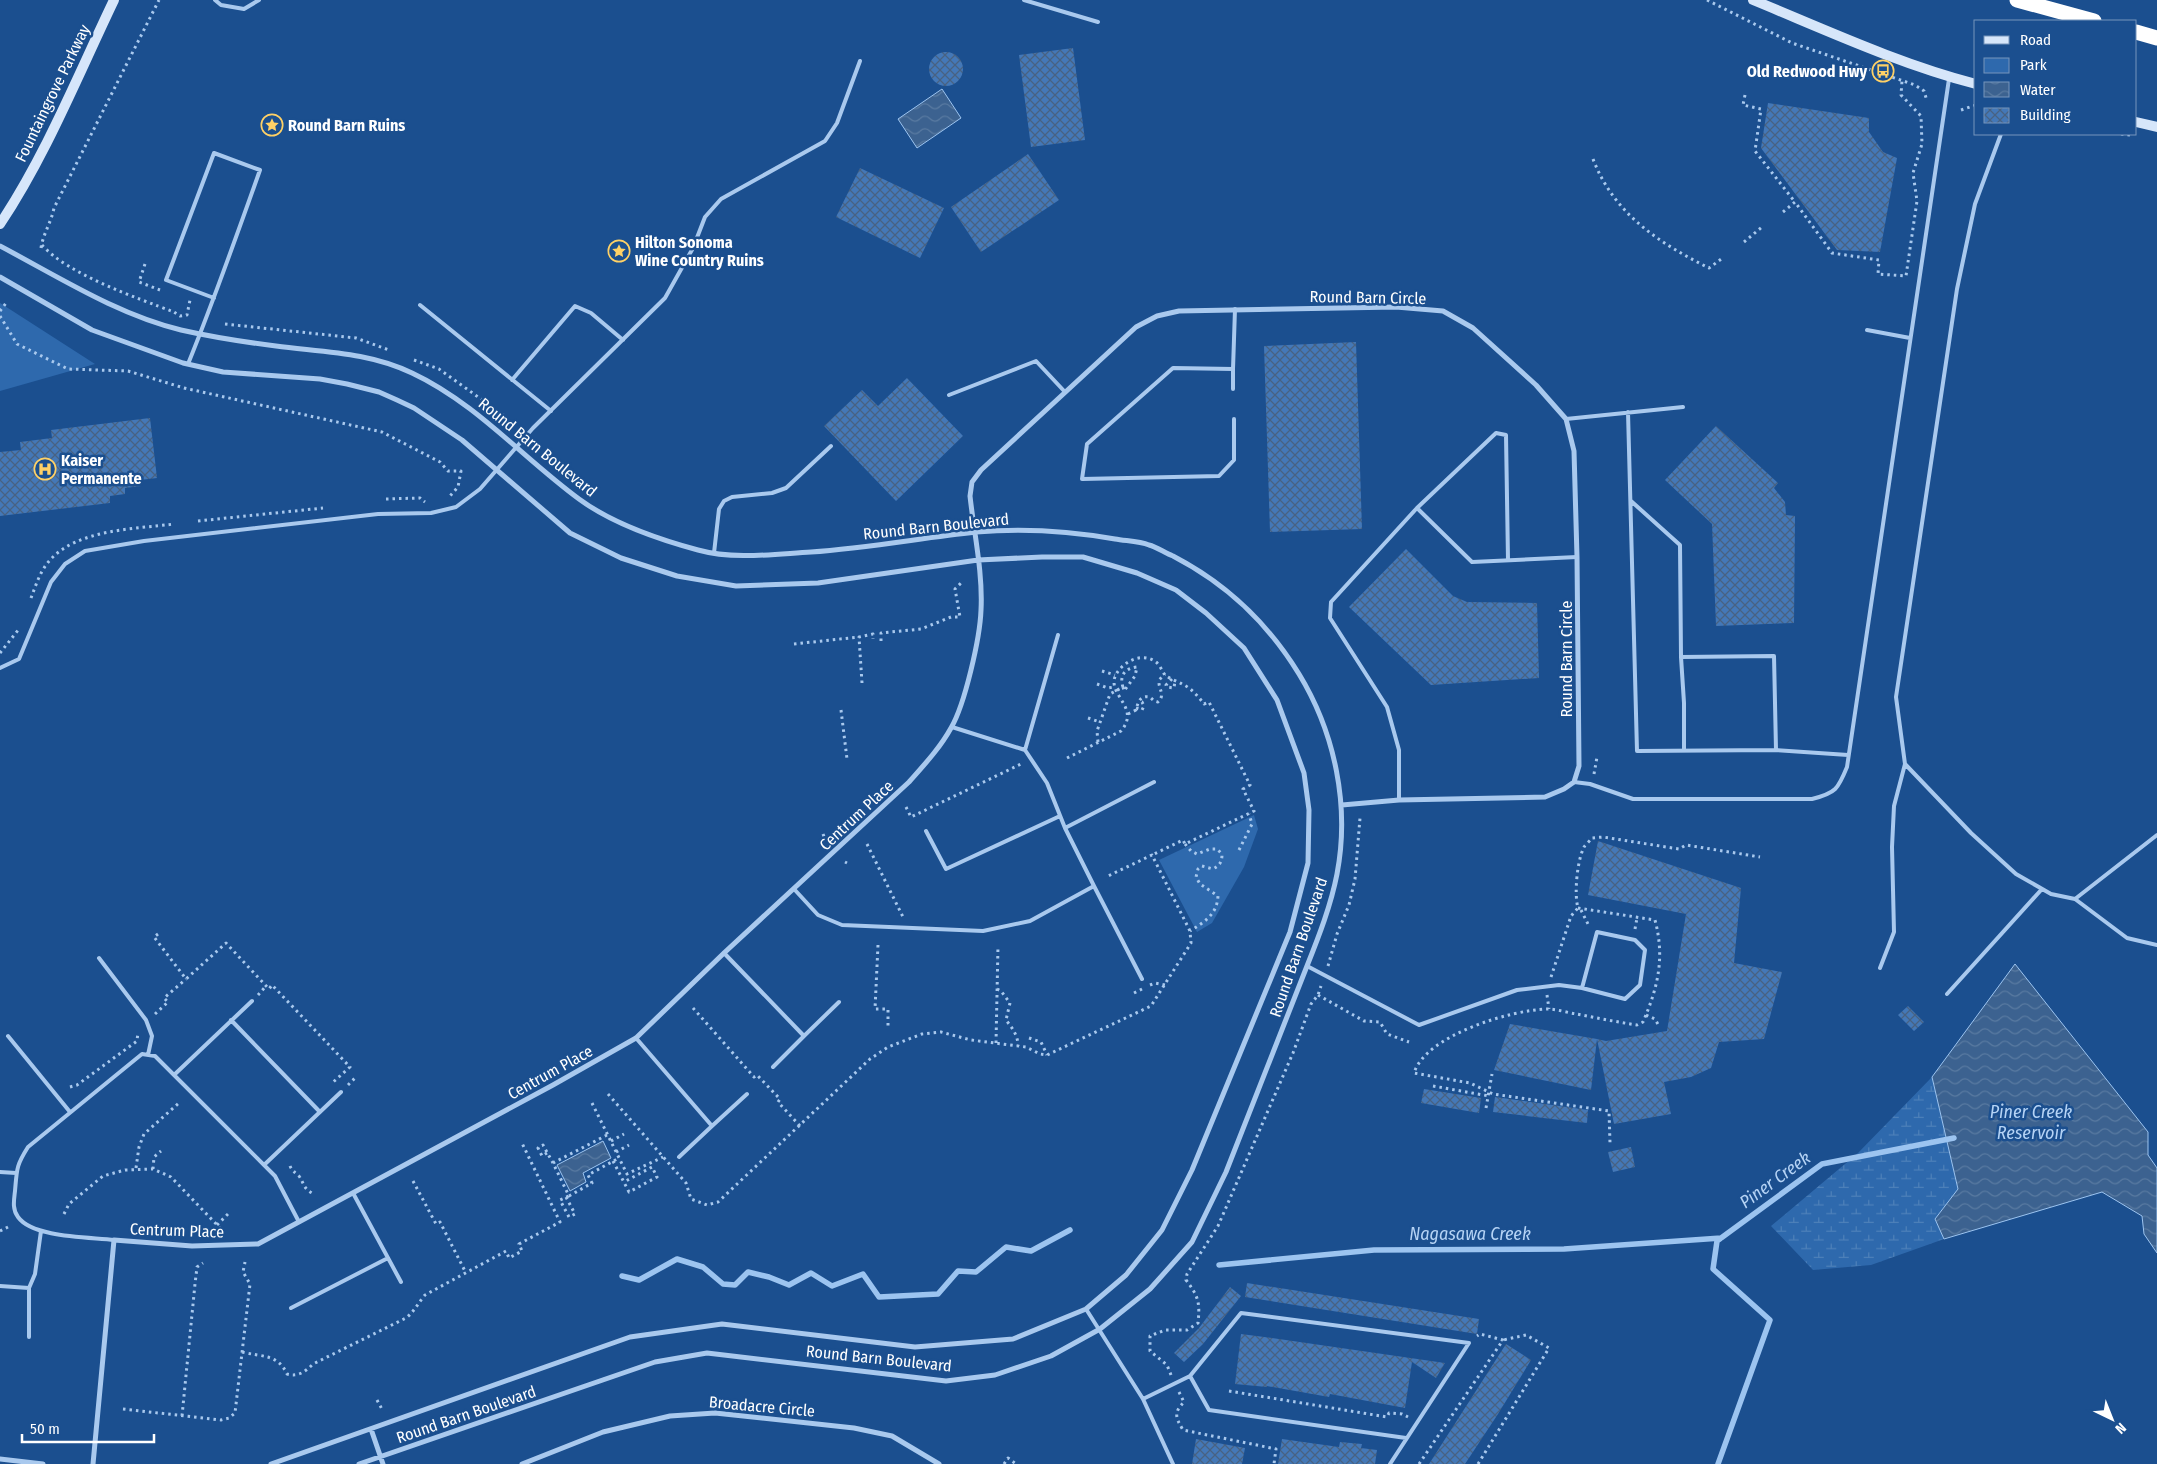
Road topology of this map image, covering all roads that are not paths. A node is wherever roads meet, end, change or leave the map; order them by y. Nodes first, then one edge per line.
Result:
1 (114, 0) edge
2 (215, 0) edge
3 (259, 0) edge
4 (1024, 0) edge
5 (1753, 0) edge
6 (2017, 0) edge
7 (2090, 20) edge
8 (1098, 22) dead end
9 (2137, 32) edge
10 (2157, 38) edge
11 (860, 62) dead end
12 (1949, 77) junction
13 (1974, 83) edge
14 (2137, 122) edge
15 (2157, 127) edge
16 (2000, 135) edge
17 (0, 224) edge
18 (0, 246) edge
19 (0, 276) edge
20 (214, 298) junction
21 (420, 305) dead end
22 (1235, 309) junction
23 (1867, 330) dead end
24 (200, 334) junction
25 (1910, 338) junction
26 (623, 340) junction
27 (188, 364) junction
28 (1233, 369) junction
29 (512, 380) junction
30 (1233, 389) dead end
31 (1065, 392) junction
32 (949, 396) dead end
33 (1683, 407) dead end
34 (551, 411) junction
35 (1628, 412) junction
36 (1234, 419) dead end
37 (1566, 419) junction
38 (831, 446) dead end
39 (516, 448) junction
40 (497, 470) junction
41 (1630, 501) junction
42 (1417, 508) junction
43 (973, 533) junction
44 (714, 553) junction
45 (1577, 557) junction
46 (978, 560) junction
47 (1508, 560) junction
48 (1058, 635) dead end
49 (1680, 657) junction
50 (0, 668) edge
51 (952, 727) junction
52 (1025, 750) junction
53 (1776, 750) junction
54 (1684, 751) junction
55 (1848, 755) junction
56 (1905, 764) junction
57 (1154, 782) dead end
58 (1574, 782) junction
59 (1399, 800) junction
60 (1342, 805) junction
61 (1060, 816) junction
62 (1065, 828) junction
63 (926, 832) dead end
64 (2157, 835) edge
65 (1094, 886) junction
66 (794, 889) junction
67 (2042, 889) junction
68 (2075, 899) junction
69 (2157, 945) edge
70 (724, 953) junction
71 (99, 958) dead end
72 (1307, 966) junction
73 (1880, 968) dead end
74 (1142, 979) dead end
75 (1582, 988) junction
76 (1947, 994) dead end
77 (252, 1001) dead end
78 (839, 1002) dead end
79 (231, 1020) junction
80 (8, 1036) dead end
81 (804, 1036) junction
82 (636, 1038) junction
83 (148, 1055) junction
84 (773, 1067) dead end
85 (174, 1075) junction
86 (341, 1092) dead end
87 (747, 1094) dead end
88 (70, 1112) junction
89 (320, 1112) junction
90 (712, 1126) junction
91 (679, 1157) dead end
92 (264, 1165) junction
93 (0, 1172) edge
94 (16, 1173) junction
95 (353, 1192) junction
96 (299, 1222) junction
97 (42, 1231) junction
98 (114, 1240) junction
99 (388, 1258) junction
100 (401, 1282) dead end
101 (0, 1286) edge
102 (29, 1288) junction
103 (291, 1308) dead end
104 (1086, 1309) junction
105 (1100, 1329) junction
106 (29, 1337) dead end
107 (1190, 1376) junction
108 (1143, 1399) junction
109 (371, 1429) junction
110 (1406, 1438) junction
111 (380, 1456) junction
112 (0, 1460) edge
113 (43, 1464) edge
114 (93, 1464) edge
115 (271, 1464) edge
116 (359, 1464) edge
117 (383, 1464) edge
118 (522, 1464) edge
119 (939, 1464) edge
120 (1173, 1464) edge
121 (1390, 1464) edge

1 - 17 main road, Fountaingrove Parkway
2 - 3 lane
4 - 8 lane
5 - 12 main road
6 - 7 highway
9 - 10 highway
11 - 26 lane
12 - 13 main road
12 - 25 lane
14 - 15 main road
16 - 56 lane
18 - 24 street, Round Barn Boulevard
19 - 27 street, Round Barn Boulevard
20 - 20 lane
20 - 24 lane
21 - 29 lane
22 - 28 lane
22 - 31 street, Round Barn Circle
22 - 37 street, Round Barn Circle
23 - 25 lane
24 - 27 lane
24 - 39 street, Round Barn Boulevard
25 - 55 lane
26 - 29 lane
26 - 34 lane
27 - 40 street, Round Barn Boulevard
28 - 30 lane
28 - 36 lane
29 - 34 lane
31 - 32 lane
31 - 43 street, Round Barn Circle
33 - 35 lane
34 - 39 lane
35 - 37 lane
35 - 41 lane
37 - 45 street, Round Barn Circle
38 - 44 lane
39 - 40 lane
39 - 44 street, Round Barn Boulevard
40 - 46 street, Round Barn Boulevard
40 - 50 lane
41 - 49 lane
41 - 54 lane
42 - 47 lane
42 - 47 lane
42 - 59 lane
43 - 44 street, Round Barn Boulevard
43 - 46 street, Round Barn Circle
43 - 60 street, Round Barn Boulevard
45 - 47 lane
45 - 58 street, Round Barn Circle
46 - 51 street, Centrum Place
46 - 104 street, Round Barn Boulevard
48 - 52 lane
49 - 53 lane
49 - 54 lane
51 - 52 lane
51 - 66 street, Centrum Place
52 - 61 lane
53 - 54 lane
53 - 55 lane
55 - 58 lane
56 - 67 lane
56 - 73 lane
57 - 62 lane
58 - 59 street
59 - 60 street
60 - 72 street, Round Barn Boulevard
61 - 62 lane
61 - 63 lane
62 - 65 lane
64 - 68 lane
65 - 66 lane
65 - 74 lane
66 - 70 street, Centrum Place
67 - 68 lane
67 - 76 lane
68 - 69 lane
70 - 81 lane
70 - 82 street, Centrum Place
71 - 83 lane
72 - 75 lane
72 - 105 street, Round Barn Boulevard
75 - 75 lane
77 - 79 lane
78 - 81 lane
79 - 85 lane
79 - 89 lane
80 - 88 lane
81 - 84 lane
82 - 90 lane
82 - 95 street, Centrum Place
83 - 85 lane
83 - 88 lane
85 - 92 lane
86 - 89 lane
87 - 90 lane
88 - 94 lane
89 - 92 lane
90 - 91 lane
92 - 96 lane
93 - 94 lane
94 - 97 lane
95 - 96 street, Centrum Place
95 - 99 lane
96 - 98 street, Centrum Place
97 - 98 lane
97 - 102 lane
98 - 114 street, Centrum Place
99 - 100 lane
99 - 103 lane
101 - 102 lane
102 - 106 lane
104 - 105 lane
104 - 109 street, Round Barn Boulevard
105 - 108 lane
105 - 111 street, Round Barn Boulevard
107 - 108 lane
107 - 110 lane
107 - 110 lane
108 - 120 lane
109 - 111 street
109 - 115 street, Round Barn Boulevard
110 - 121 lane
111 - 116 street, Round Barn Boulevard
111 - 117 street
112 - 113 street
118 - 119 street, Broadacre Circle

